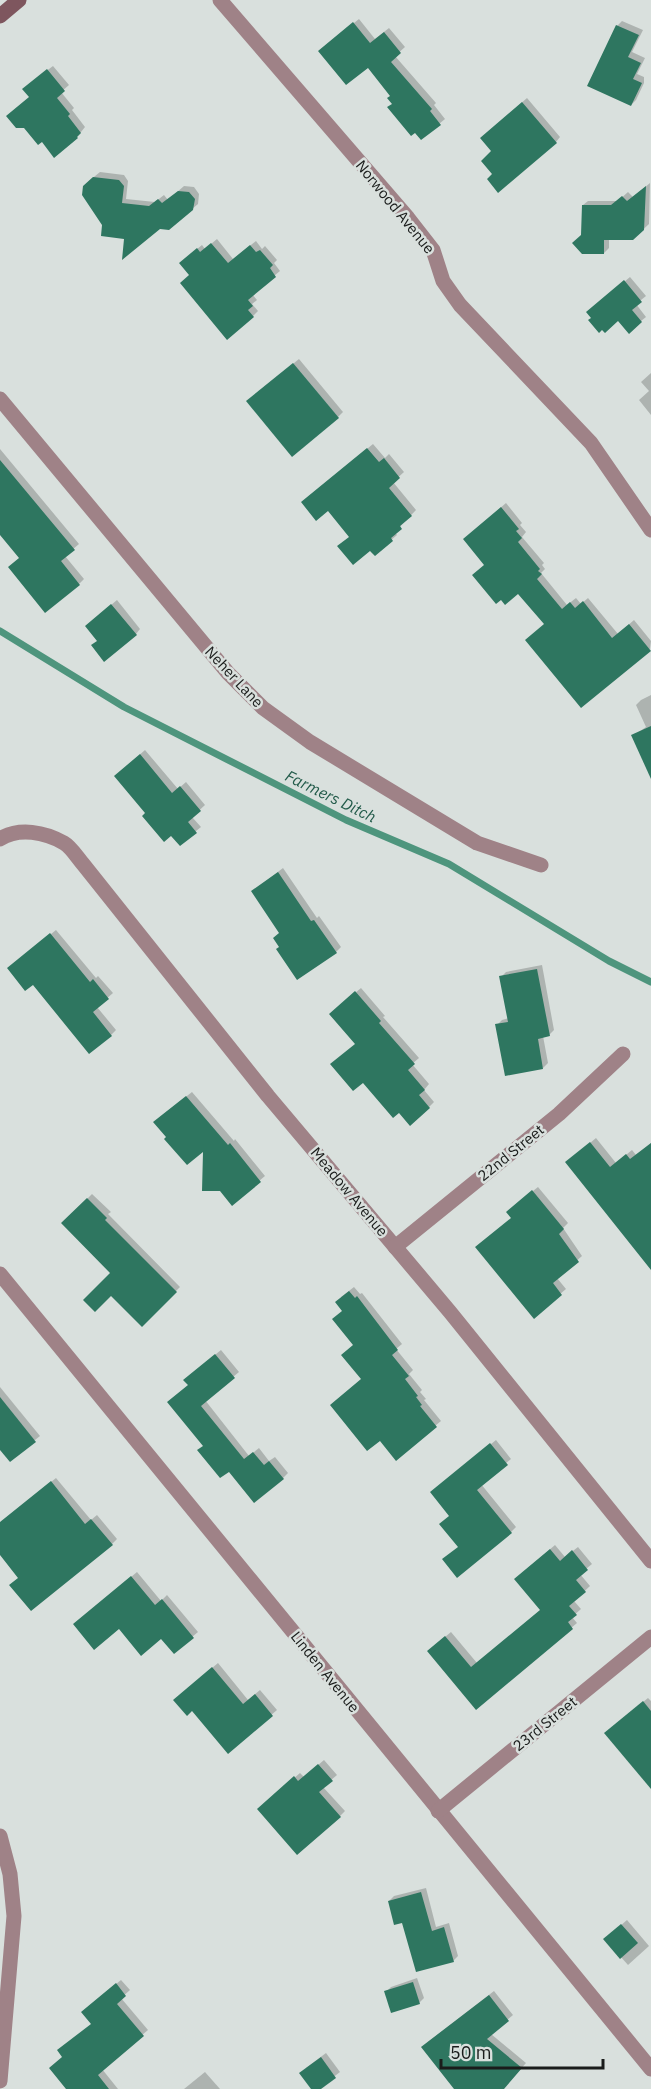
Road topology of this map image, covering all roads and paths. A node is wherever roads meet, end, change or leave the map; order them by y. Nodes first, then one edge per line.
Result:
1 (20, 0) edge
2 (220, 0) edge
3 (0, 16) edge
4 (0, 399) edge
5 (651, 530) edge
6 (0, 839) edge
7 (541, 865) dead end
8 (623, 1054) dead end
9 (395, 1247) junction
10 (0, 1274) edge
11 (651, 1561) edge
12 (651, 1637) edge
13 (438, 1811) junction
14 (0, 1836) edge
15 (651, 2070) edge
16 (0, 2081) edge

1 - 3 street
2 - 5 street, Norwood Avenue
4 - 7 street, Neher Lane
6 - 9 street, Meadow Avenue
8 - 9 street, 22nd Street
9 - 11 street, Meadow Avenue
10 - 13 street, Linden Avenue
12 - 13 street, 23rd Street
13 - 15 street, Linden Avenue
14 - 16 street

